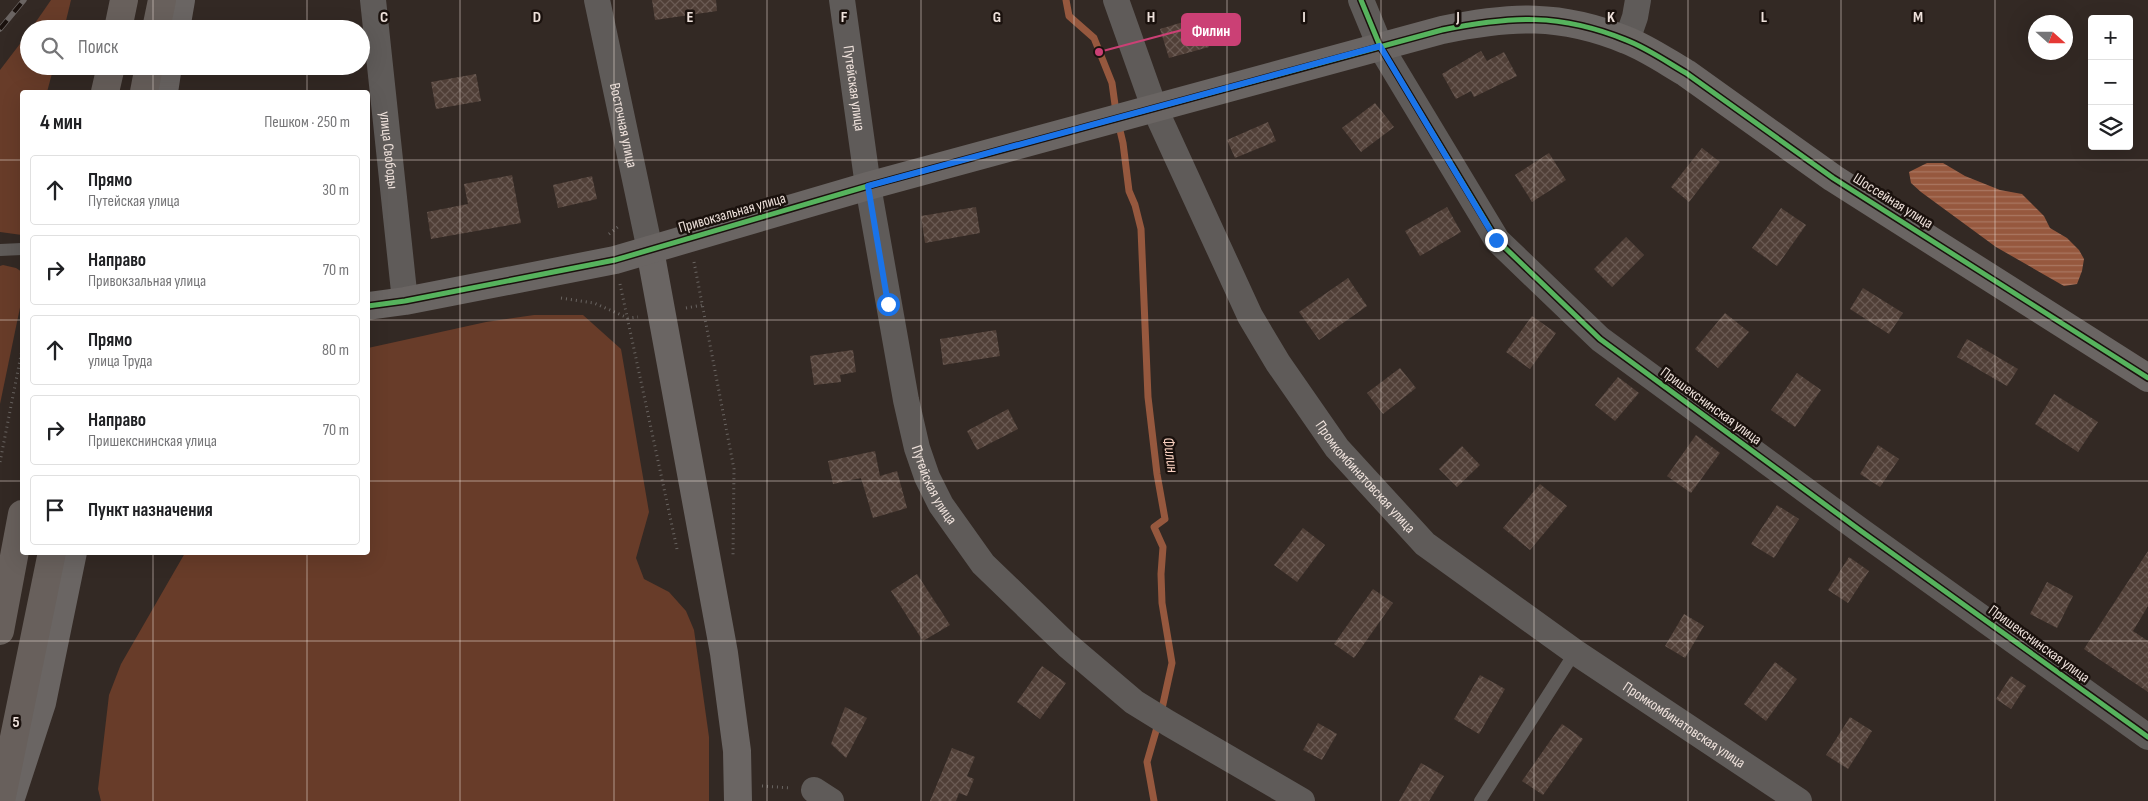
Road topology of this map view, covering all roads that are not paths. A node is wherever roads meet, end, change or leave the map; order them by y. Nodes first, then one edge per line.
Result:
1 (124, 0) edge
2 (162, 0) edge
3 (181, 0) edge
4 (373, 0) edge
5 (597, 0) edge
6 (842, 0) edge
7 (1116, 0) edge
8 (1361, 0) edge
9 (1638, 0) edge
10 (120, 20) edge
11 (158, 20) edge
12 (178, 20) edge
13 (1627, 40) junction
14 (1380, 46) junction
15 (109, 75) edge
16 (147, 75) edge
17 (167, 75) edge
18 (105, 90) edge
19 (144, 90) edge
20 (164, 90) edge
21 (1141, 111) junction
22 (868, 186) junction
23 (20, 249) edge
24 (0, 250) edge
25 (650, 250) junction
26 (404, 301) junction
27 (370, 306) edge
28 (2148, 378) edge
29 (20, 525) edge
30 (51, 555) edge
31 (72, 555) edge
32 (0, 631) edge
33 (1575, 652) junction
34 (2148, 737) edge
35 (749, 797) edge
36 (1, 801) edge
37 (10, 801) edge
38 (1302, 801) edge
39 (1480, 801) edge
40 (1799, 801) edge

1 - 10 highway
2 - 11 highway
3 - 12 street
4 - 26 street, улица Свободы
5 - 25 street, Восточная улица
6 - 22 street, Путейская улица
7 - 21 street, Промкомбинатовская улица
8 - 14 street, Пришекснинская улица
9 - 13 street
13 - 14 street, Шоссейная улица
13 - 28 street, Шоссейная улица
14 - 21 street, Привокзальная улица
14 - 34 street, Пришекснинская улица
15 - 18 highway
16 - 19 highway
17 - 20 street
21 - 22 street, Привокзальная улица
21 - 33 street, Промкомбинатовская улица
22 - 25 street, Привокзальная улица
22 - 38 street, Путейская улица
23 - 24 lane
25 - 26 street, Привокзальная улица
25 - 35 street
26 - 27 street, Привокзальная улица
29 - 32 highway
30 - 36 highway
31 - 37 street
33 - 39 lane
33 - 40 street, Промкомбинатовская улица

